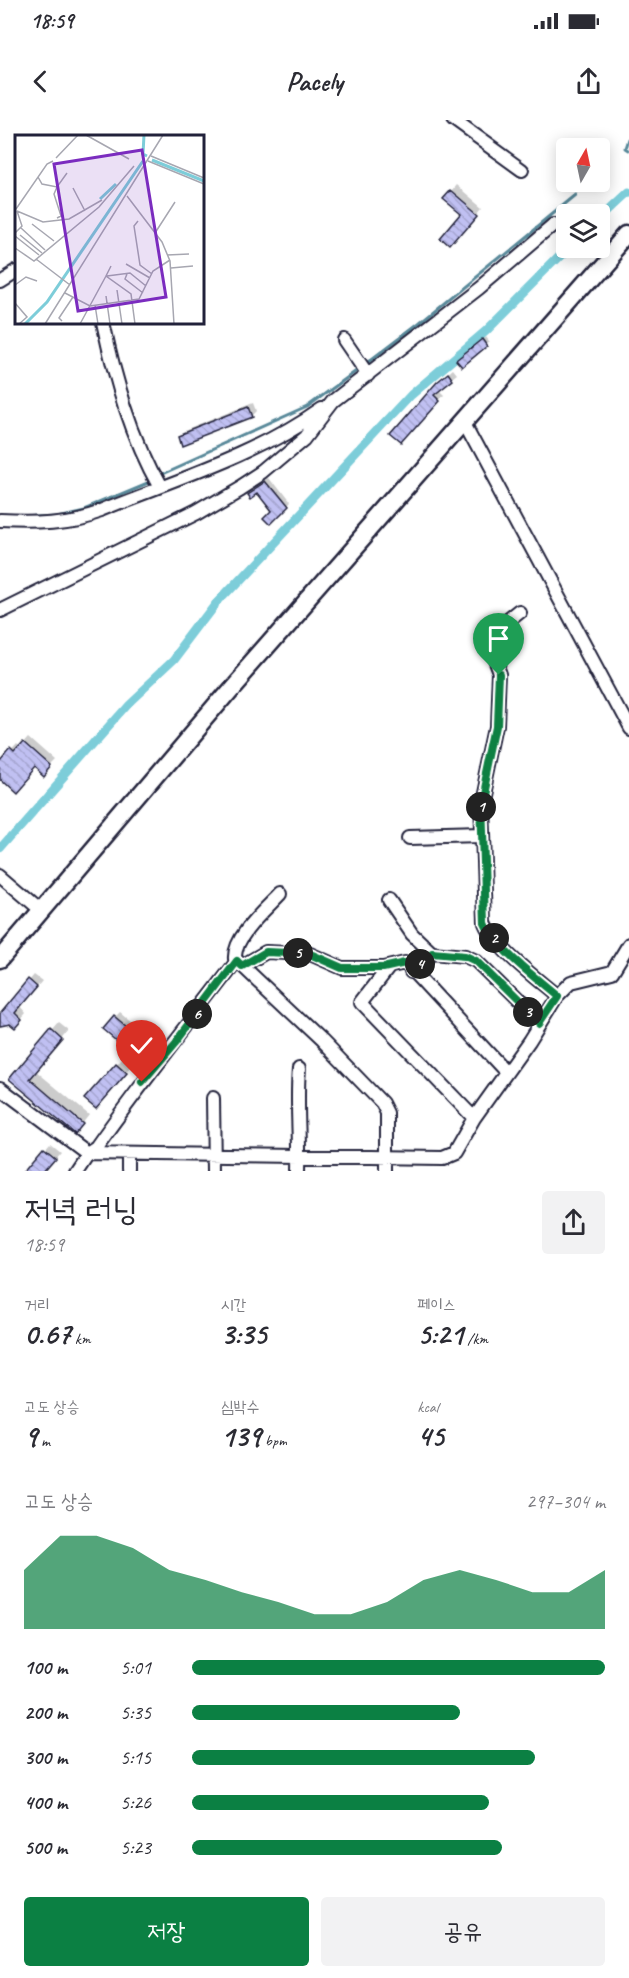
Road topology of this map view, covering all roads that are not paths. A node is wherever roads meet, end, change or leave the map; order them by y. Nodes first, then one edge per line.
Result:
1 (453, 120) edge
2 (522, 170) dead end
3 (553, 225) dead end
4 (629, 234) edge
5 (15, 271) edge
6 (0, 280) edge
7 (103, 324) edge
8 (344, 340) dead end
9 (367, 374) junction
10 (464, 420) junction
11 (302, 431) junction
12 (160, 487) junction
13 (0, 521) edge
14 (0, 610) edge
15 (520, 613) dead end
16 (626, 713) edge
17 (629, 728) edge
18 (482, 836) junction
19 (410, 838) dead end
20 (0, 875) edge
21 (280, 894) dead end
22 (389, 900) dead end
23 (42, 911) junction
24 (629, 944) edge
25 (432, 953) junction
26 (0, 959) edge
27 (240, 963) junction
28 (389, 967) junction
29 (411, 972) junction
30 (557, 996) junction
31 (539, 1023) junction
32 (299, 1069) dead end
33 (506, 1072) junction
34 (0, 1089) edge
35 (213, 1098) dead end
36 (474, 1118) junction
37 (87, 1153) junction
38 (129, 1154) junction
39 (215, 1156) junction
40 (299, 1156) junction
41 (387, 1157) junction
42 (75, 1171) edge
43 (129, 1171) edge
44 (214, 1171) edge
45 (298, 1171) edge
46 (387, 1171) edge

1 - 2 street
3 - 9 street
4 - 10 highway
5 - 6 street
7 - 12 street
8 - 9 street
9 - 11 street
10 - 16 street
10 - 23 highway
11 - 12 street
11 - 14 street
12 - 13 street
15 - 18 street
16 - 17 street
18 - 19 street
18 - 30 street
20 - 23 street
21 - 27 street
22 - 25 street
23 - 26 highway
24 - 30 street
25 - 29 street
25 - 31 street
27 - 28 street
27 - 37 street
27 - 41 street
28 - 29 street
28 - 36 street
29 - 33 street
30 - 31 street
31 - 33 street
32 - 40 street
33 - 36 street
34 - 37 street
35 - 39 street
36 - 41 street
37 - 38 street
37 - 42 street
38 - 39 street
38 - 43 street
39 - 40 street
39 - 44 street
40 - 41 street
40 - 45 street
41 - 46 street

